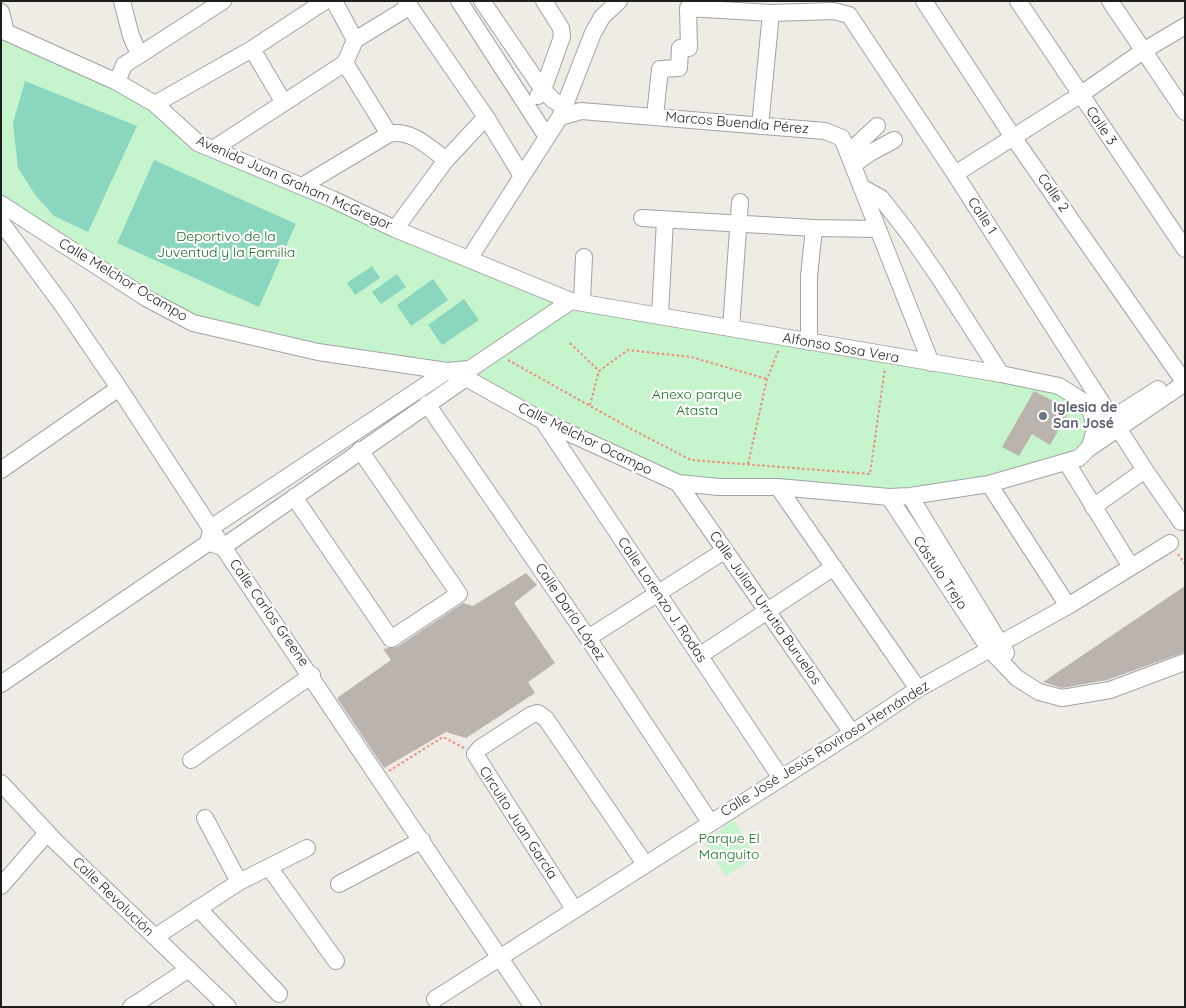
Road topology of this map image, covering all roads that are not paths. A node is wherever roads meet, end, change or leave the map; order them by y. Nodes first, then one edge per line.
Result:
1 (122, 1) edge
2 (223, 1) edge
3 (325, 1) edge
4 (334, 1) edge
5 (459, 1) edge
6 (482, 1) edge
7 (544, 1) edge
8 (619, 1) edge
9 (924, 1) edge
10 (1018, 1) edge
11 (1110, 1) edge
12 (408, 4) edge
13 (732, 5) edge
14 (774, 9) edge
15 (1, 12) edge
16 (1185, 26) edge
17 (4, 31) edge
18 (355, 40) junction
19 (252, 49) junction
20 (1143, 51) junction
21 (139, 54) junction
22 (345, 63) junction
23 (117, 82) junction
24 (543, 90) junction
25 (1080, 95) junction
26 (284, 103) junction
27 (155, 104) junction
28 (525, 104) junction
29 (562, 112) junction
30 (1185, 112) edge
31 (655, 116) junction
32 (486, 117) junction
33 (760, 126) junction
34 (877, 126) dead end
35 (389, 134) junction
36 (547, 137) junction
37 (1013, 137) junction
38 (894, 140) dead end
39 (213, 149) junction
40 (850, 159) junction
41 (446, 160) junction
42 (955, 174) junction
43 (522, 176) junction
44 (302, 186) junction
45 (861, 187) junction
46 (740, 202) dead end
47 (1, 204) edge
48 (642, 218) dead end
49 (665, 220) junction
50 (1, 222) edge
51 (738, 222) junction
52 (814, 228) junction
53 (395, 229) junction
54 (877, 229) junction
55 (1185, 249) edge
56 (584, 257) dead end
57 (469, 260) junction
58 (577, 302) junction
59 (660, 315) junction
60 (731, 328) junction
61 (809, 342) junction
62 (931, 363) junction
63 (447, 371) junction
64 (468, 374) junction
65 (1001, 374) junction
66 (1184, 378) edge
67 (119, 388) junction
68 (1084, 400) junction
69 (426, 404) junction
70 (543, 421) junction
71 (1111, 421) junction
72 (1088, 449) junction
73 (360, 450) junction
74 (1067, 463) junction
75 (1, 470) edge
76 (1145, 470) junction
77 (678, 483) junction
78 (989, 484) junction
79 (778, 487) junction
80 (910, 496) junction
81 (294, 497) junction
82 (888, 497) junction
83 (1094, 506) junction
84 (1182, 522) dead end
85 (214, 539) junction
86 (1170, 543) dead end
87 (724, 551) junction
88 (834, 567) junction
89 (1131, 568) junction
90 (658, 594) junction
91 (1068, 606) junction
92 (766, 611) junction
93 (588, 638) junction
94 (996, 646) junction
95 (699, 656) junction
96 (1185, 662) edge
97 (312, 675) junction
98 (1, 684) edge
99 (918, 689) junction
100 (852, 733) junction
101 (191, 760) dead end
102 (781, 778) junction
103 (1, 783) edge
104 (204, 818) dead end
105 (710, 822) junction
106 (47, 833) junction
107 (422, 840) junction
108 (307, 848) dead end
109 (645, 864) junction
110 (269, 867) junction
111 (239, 882) junction
112 (339, 884) dead end
113 (1, 886) edge
114 (198, 908) junction
115 (574, 909) junction
116 (154, 937) junction
117 (501, 958) junction
118 (336, 961) dead end
119 (189, 969) junction
120 (279, 994) dead end
121 (435, 999) dead end
122 (131, 1007) edge
123 (228, 1007) edge
124 (533, 1007) edge

1 - 21 street
2 - 21 street
3 - 19 street
4 - 18 street
5 - 28 street
6 - 24 street
7 - 24 street
8 - 29 street
9 - 37 street, Calle 2
10 - 25 street, Calle 3
11 - 20 street
12 - 18 street
12 - 32 street
13 - 14 street
13 - 31 street
14 - 33 street
14 - 42 street, Calle 1
15 - 17 street
16 - 20 street
17 - 23 street, Avenida Juan Graham McGregor
18 - 22 street
19 - 26 street
19 - 27 street
20 - 25 street
20 - 30 street
21 - 23 street
22 - 26 street
22 - 35 street
23 - 27 street, Avenida Juan Graham McGregor
24 - 28 street
24 - 29 street
25 - 37 street
25 - 55 street, Calle 3
26 - 39 street
27 - 39 street, Avenida Juan Graham McGregor
28 - 36 street
29 - 31 street, Marcos Buendía Pérez
29 - 36 street
31 - 33 street, Marcos Buendía Pérez
32 - 41 street
32 - 43 street
33 - 40 street, Marcos Buendía Pérez
34 - 40 street
35 - 41 street
35 - 44 street
36 - 43 street
37 - 42 street
37 - 66 street, Calle 2
38 - 40 street
39 - 44 street, Avenida Juan Graham McGregor
40 - 45 street, Marcos Buendía Pérez
41 - 53 street
42 - 71 street, Calle 1
43 - 57 street
44 - 53 street, Avenida Juan Graham McGregor
45 - 54 street, Marcos Buendía Pérez
45 - 65 street
46 - 51 street
47 - 63 street, Calle Melchor Ocampo
48 - 49 street
49 - 51 street
49 - 59 street
50 - 67 street, Calle Carlos Greene
51 - 52 street
51 - 60 street
52 - 54 street
52 - 61 street
53 - 57 street, Avenida Juan Graham McGregor
54 - 62 street, Marcos Buendía Pérez
56 - 58 street
57 - 58 street, Avenida Juan Graham McGregor
58 - 59 street, Alfonso Sosa Vera
58 - 64 street
59 - 60 street, Alfonso Sosa Vera
60 - 61 street, Alfonso Sosa Vera
61 - 62 street, Alfonso Sosa Vera
62 - 65 street, Alfonso Sosa Vera
63 - 64 street, Calle Melchor Ocampo
63 - 85 street
64 - 69 street
64 - 70 street, Calle Melchor Ocampo
65 - 68 street, Alfonso Sosa Vera
66 - 71 street, Calle Melchor Ocampo
67 - 75 street
67 - 85 street, Calle Carlos Greene
68 - 71 street, Alfonso Sosa Vera
68 - 72 street
69 - 73 street
69 - 93 street, Calle Darío López
70 - 77 street, Calle Melchor Ocampo
70 - 90 street, Calle Lorenzo J. Rodas
71 - 72 street, Calle Melchor Ocampo
71 - 76 street, Calle 1
72 - 74 street, Calle Melchor Ocampo
73 - 81 street
73 - 81 street
74 - 78 street, Calle Melchor Ocampo
74 - 83 street
76 - 83 street
76 - 84 street, Calle 1
77 - 79 street, Calle Melchor Ocampo
77 - 87 street, Calle Julian Urrutia Buruelos
78 - 80 street, Calle Melchor Ocampo
78 - 91 street
79 - 82 street, Calle Melchor Ocampo
79 - 88 street
80 - 82 street, Calle Melchor Ocampo
80 - 94 street, Cástulo Trejo
81 - 85 street
82 - 94 street, Cástulo Trejo
83 - 89 street
85 - 97 street, Calle Carlos Greene
85 - 98 street
86 - 89 street, Calle José Jesús Rovirosa Hernández
87 - 90 street
87 - 92 street, Calle Julian Urrutia Buruelos
88 - 92 street
88 - 99 street
89 - 91 street, Calle José Jesús Rovirosa Hernández
90 - 93 street
90 - 95 street, Calle Lorenzo J. Rodas
91 - 94 street, Calle José Jesús Rovirosa Hernández
92 - 95 street
92 - 100 street, Calle Julian Urrutia Buruelos
93 - 105 street, Calle Darío López
94 - 96 street
94 - 99 street, Calle José Jesús Rovirosa Hernández
95 - 102 street, Calle Lorenzo J. Rodas
97 - 101 street
97 - 107 street, Calle Carlos Greene
99 - 100 street, Calle José Jesús Rovirosa Hernández
100 - 102 street, Calle José Jesús Rovirosa Hernández
102 - 105 street, Calle José Jesús Rovirosa Hernández
103 - 106 street, Calle Revolución
104 - 111 street
105 - 109 street, Calle José Jesús Rovirosa Hernández
106 - 113 street
106 - 116 street, Calle Revolución
107 - 112 street
107 - 117 street, Calle Carlos Greene
108 - 110 street
109 - 115 street, Calle José Jesús Rovirosa Hernández
109 - 115 street, Circuito Juan García
110 - 111 street
110 - 118 street
111 - 114 street
114 - 116 street
114 - 120 street
115 - 117 street, Calle José Jesús Rovirosa Hernández
116 - 119 street, Calle Revolución
117 - 121 street, Calle José Jesús Rovirosa Hernández
117 - 124 street, Calle Carlos Greene
119 - 122 street
119 - 123 street, Calle Revolución

